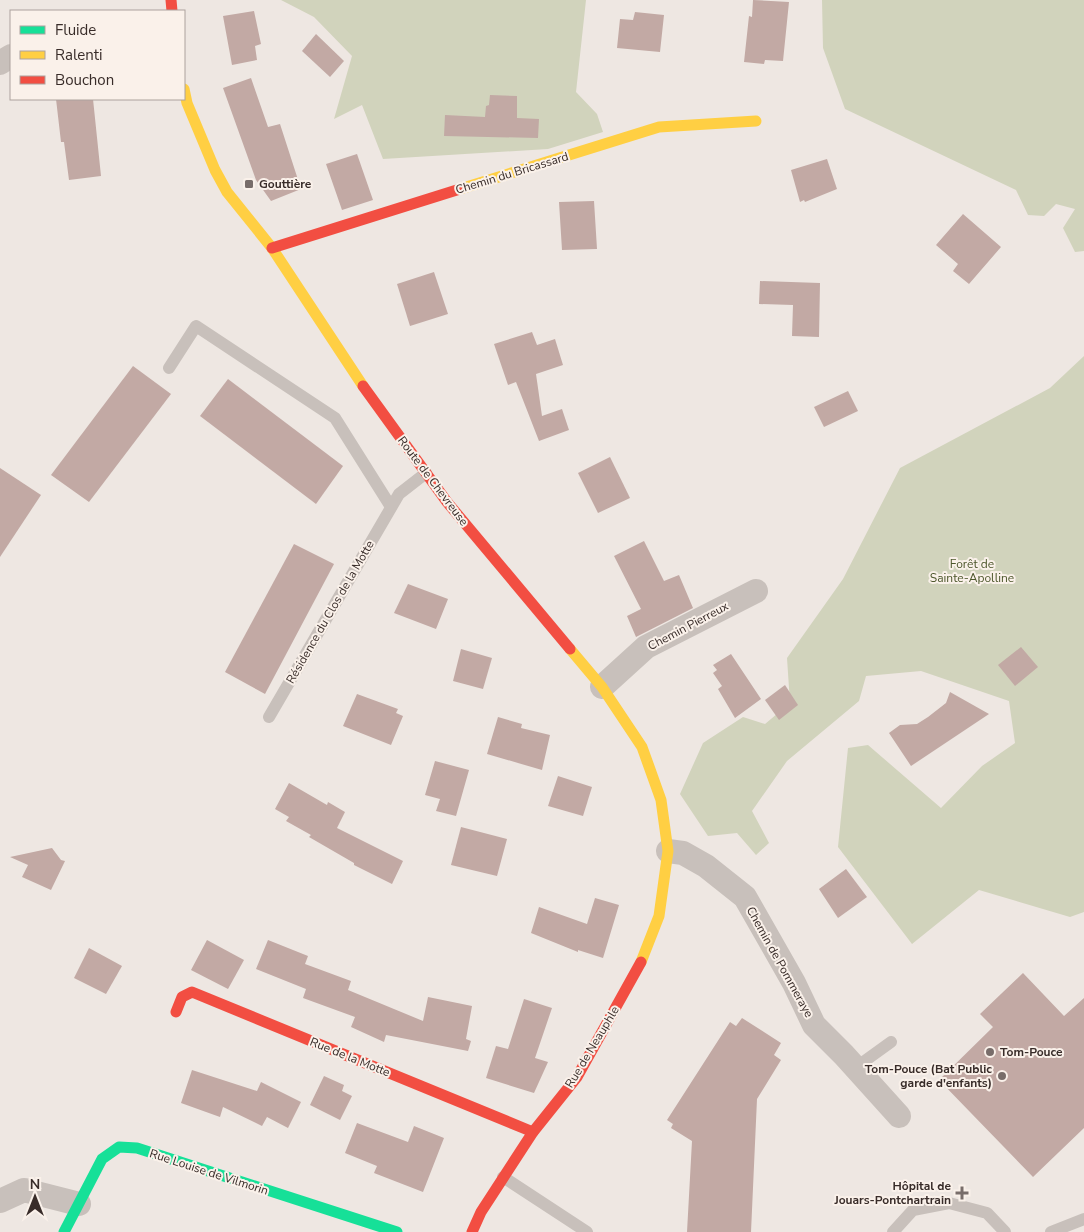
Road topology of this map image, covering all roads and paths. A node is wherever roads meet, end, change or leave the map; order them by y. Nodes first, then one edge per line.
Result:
1 (185, 94) edge
2 (756, 121) dead end
3 (272, 248) junction
4 (169, 368) dead end
5 (426, 473) junction
6 (391, 507) junction
7 (756, 591) dead end
8 (602, 687) junction
9 (269, 717) dead end
10 (666, 861) junction
11 (176, 1012) dead end
12 (890, 1042) dead end
13 (856, 1068) junction
14 (899, 1116) dead end
15 (533, 1132) junction
16 (503, 1177) junction
17 (0, 1201) edge
18 (80, 1204) junction
19 (1084, 1219) edge
20 (64, 1232) edge
21 (397, 1232) edge
22 (472, 1232) edge
23 (587, 1232) edge
24 (893, 1232) edge
25 (1005, 1232) edge
26 (1051, 1232) edge

1 - 3 street, Route de Chevreuse
2 - 3 street, Chemin du Bricassard
3 - 5 street, Route de Chevreuse
4 - 6 lane
5 - 6 lane, Résidence du Clos de la Motte
5 - 8 street, Route de Chevreuse
6 - 9 lane, Résidence du Clos de la Motte
7 - 8 street, Chemin Pierreux
8 - 10 street, Route de Chevreuse
10 - 13 street, Chemin de Pommeraye
10 - 15 street, Rue de Neauphle
11 - 15 street, Rue de la Motte
12 - 13 lane
13 - 14 street, Chemin de Pommeraye
15 - 16 street, Rue de Neauphle
16 - 22 street, Rue de Neauphle
16 - 23 lane
17 - 18 street
18 - 20 street, Rue Louise de Vilmorin
18 - 21 street, Rue Louise de Vilmorin
19 - 26 lane
24 - 25 lane

